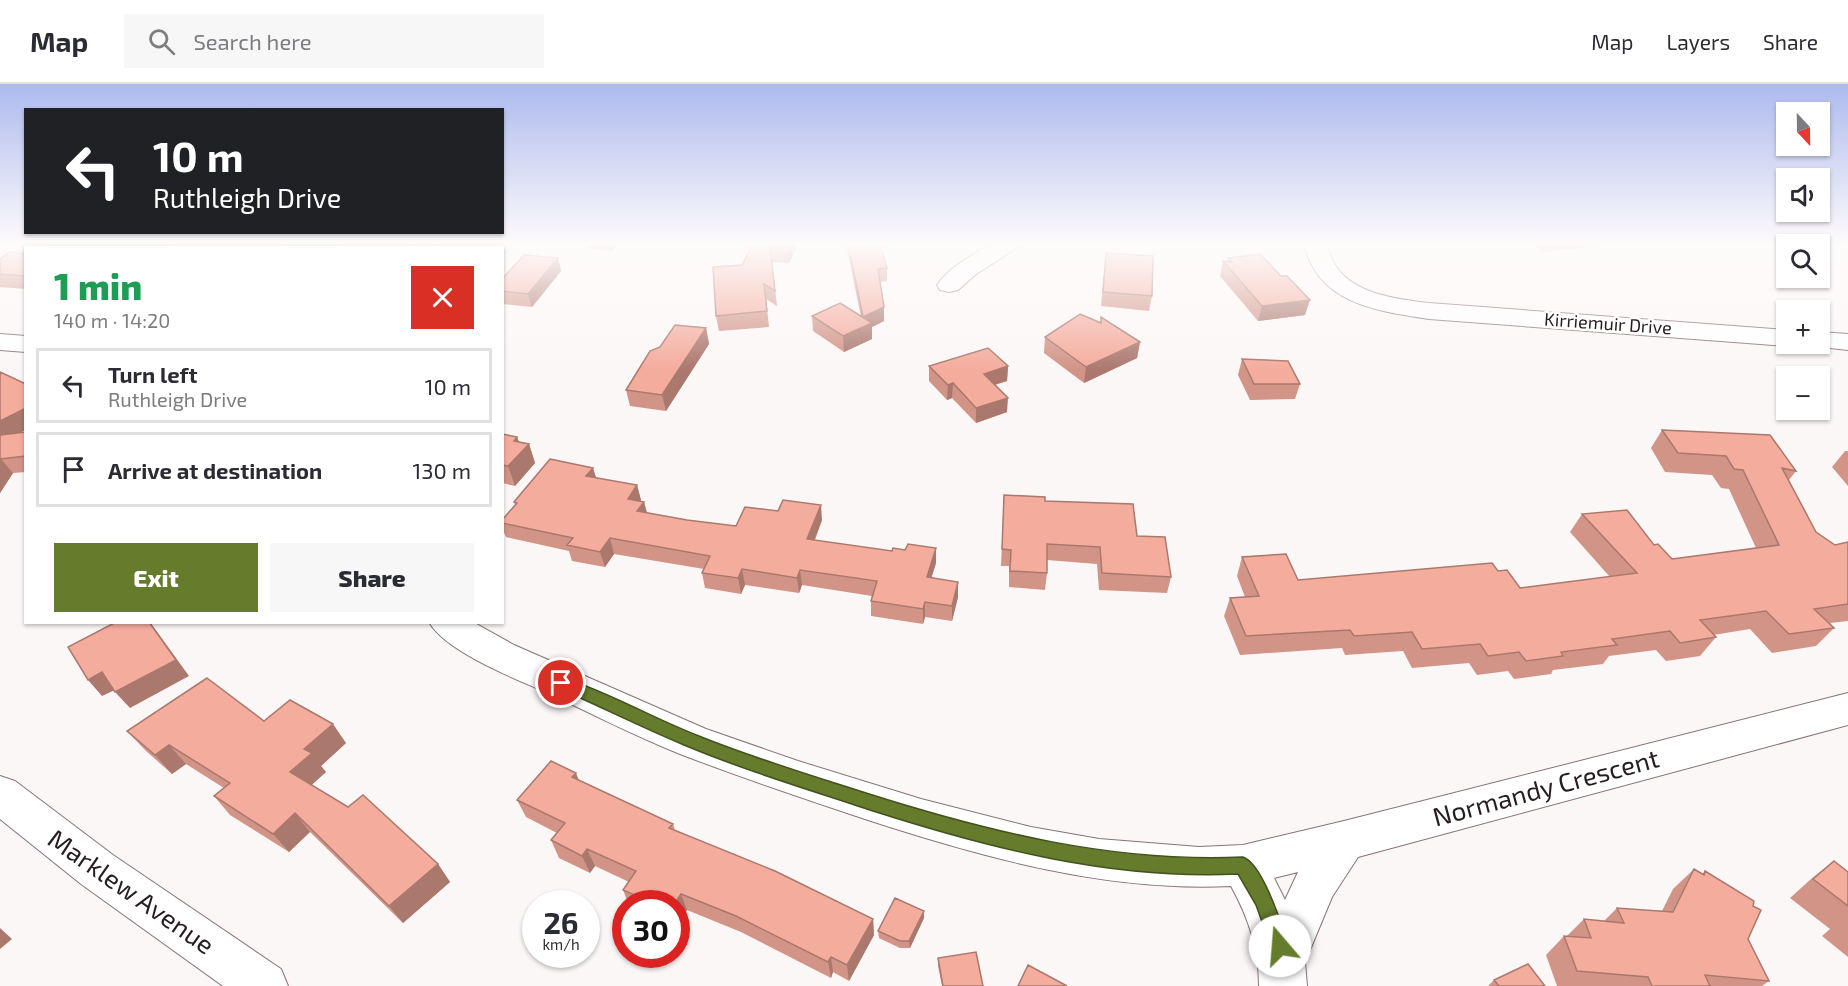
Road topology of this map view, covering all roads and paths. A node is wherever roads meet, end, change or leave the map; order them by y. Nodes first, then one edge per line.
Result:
1 (1343, 286) edge
2 (1776, 337) edge
3 (1830, 341) edge
4 (0, 342) edge
5 (1848, 342) edge
6 (24, 344) edge
7 (450, 624) edge
8 (1848, 709) edge
9 (0, 794) edge
10 (1344, 841) junction
11 (1243, 865) junction
12 (1283, 973) edge
13 (264, 986) edge

1 - 2 street, Kirriemuir Drive
3 - 5 street
4 - 6 street
7 - 11 street, Normandy Crescent
8 - 10 street, Normandy Crescent
9 - 13 street, Marklew Avenue
10 - 11 street, Normandy Crescent
10 - 12 street
11 - 12 street

